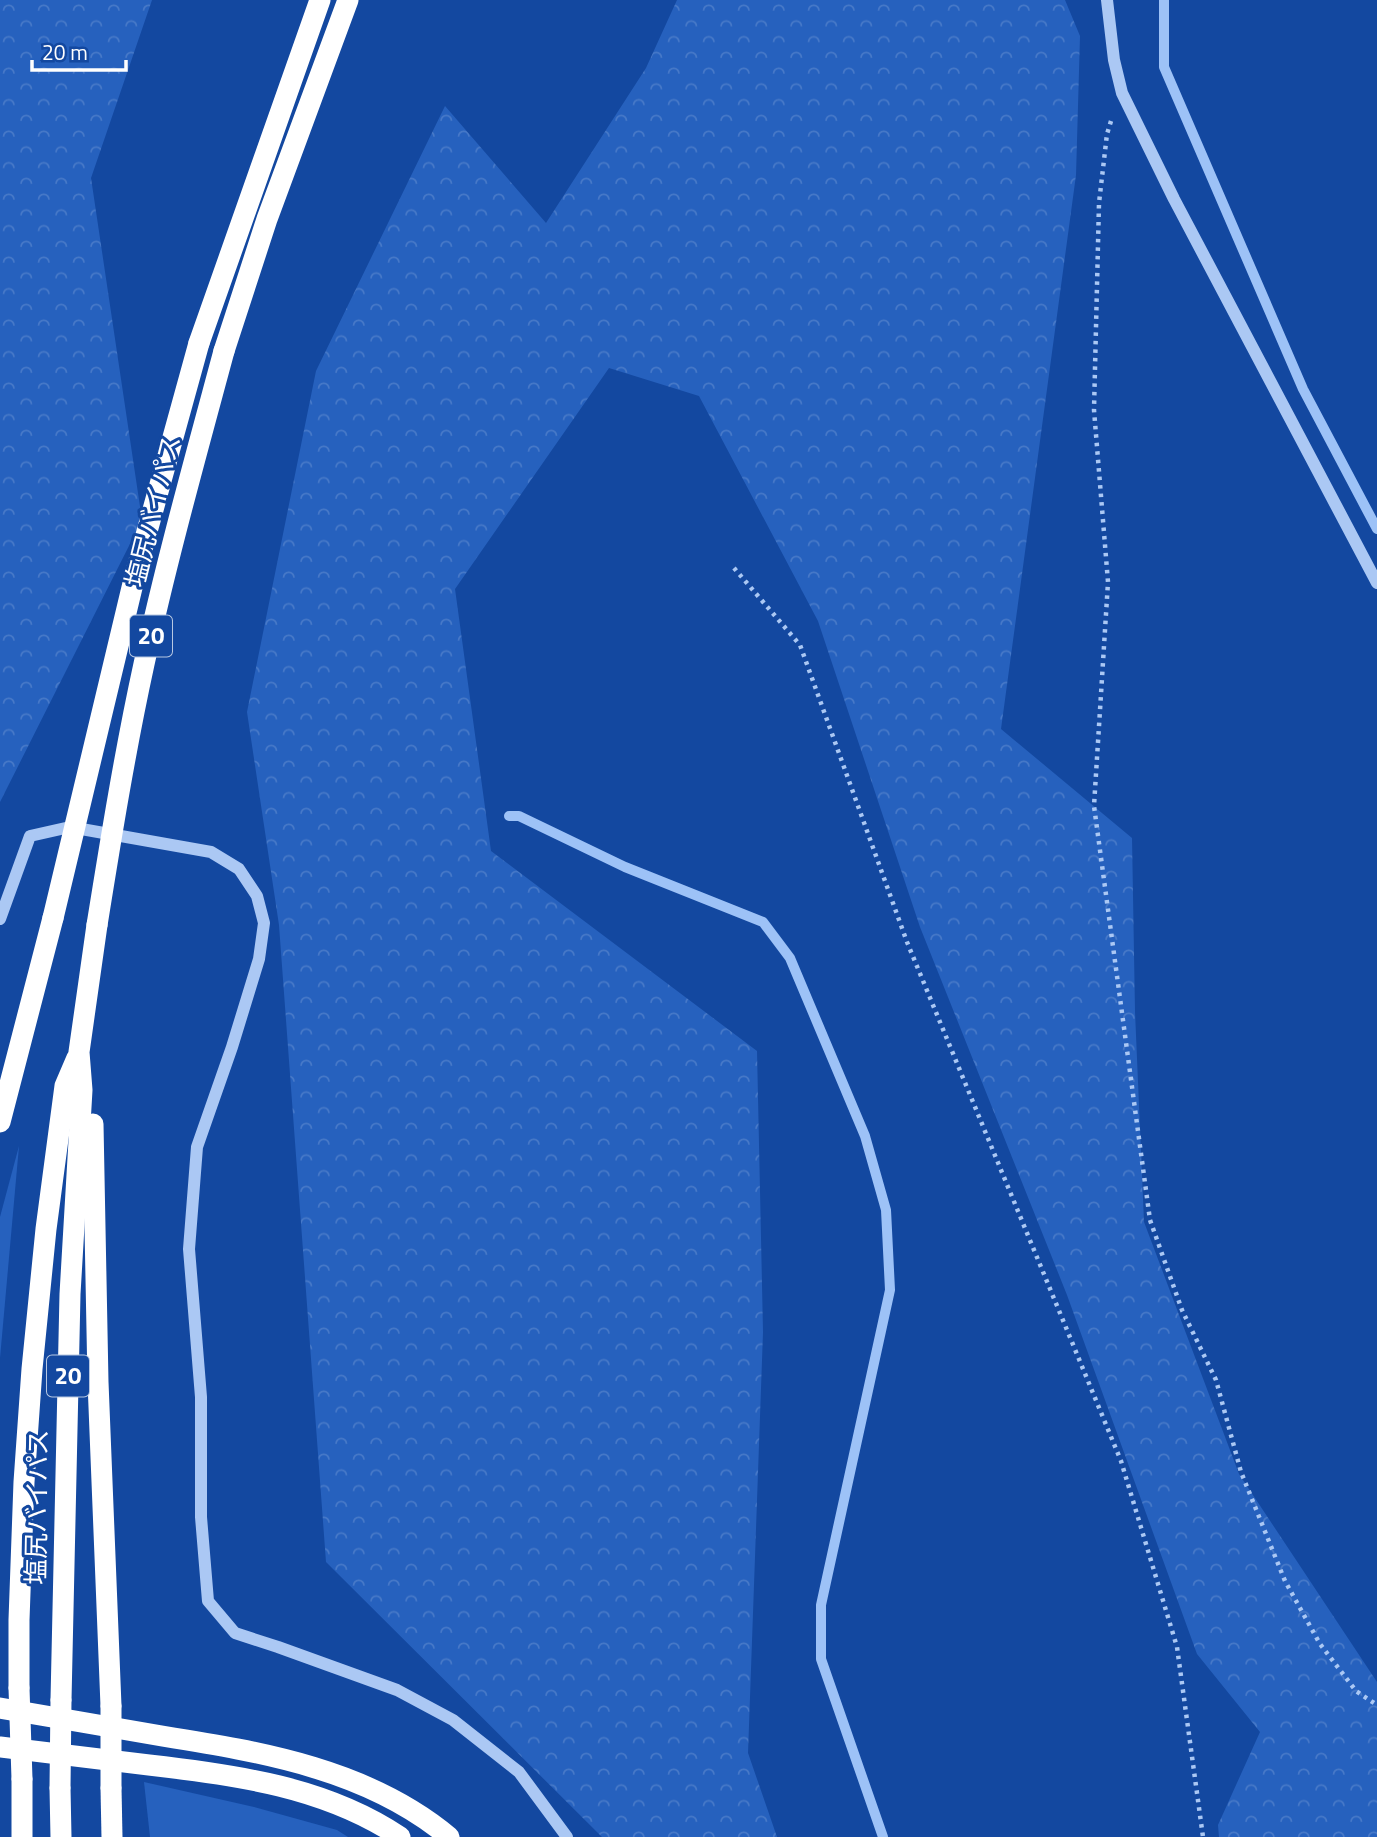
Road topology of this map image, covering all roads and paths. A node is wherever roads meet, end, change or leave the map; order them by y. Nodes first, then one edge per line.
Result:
1 (320, 0) edge
2 (348, 0) edge
3 (1107, 0) edge
4 (1122, 93) junction
5 (734, 568) dead end
6 (1377, 583) edge
7 (0, 919) edge
8 (90, 971) junction
9 (79, 1052) junction
10 (0, 1122) edge
11 (1377, 1705) edge
12 (0, 1708) edge
13 (0, 1747) edge
14 (22, 1837) edge
15 (61, 1837) edge
16 (112, 1837) edge
17 (400, 1837) edge
18 (449, 1837) edge
19 (567, 1837) edge
20 (1203, 1837) edge

1 - 10 highway, bridge
2 - 8 highway, 塩尻バイパス / 20, bridge
3 - 4 street
4 - 6 street
4 - 11 path
5 - 20 path
7 - 19 street
8 - 9 highway, 塩尻バイパス / 20
8 - 16 highway, bridge
9 - 14 highway, 塩尻バイパス / 20, bridge
9 - 15 highway, 塩尻バイパス / 20, bridge
12 - 18 highway
13 - 17 highway

